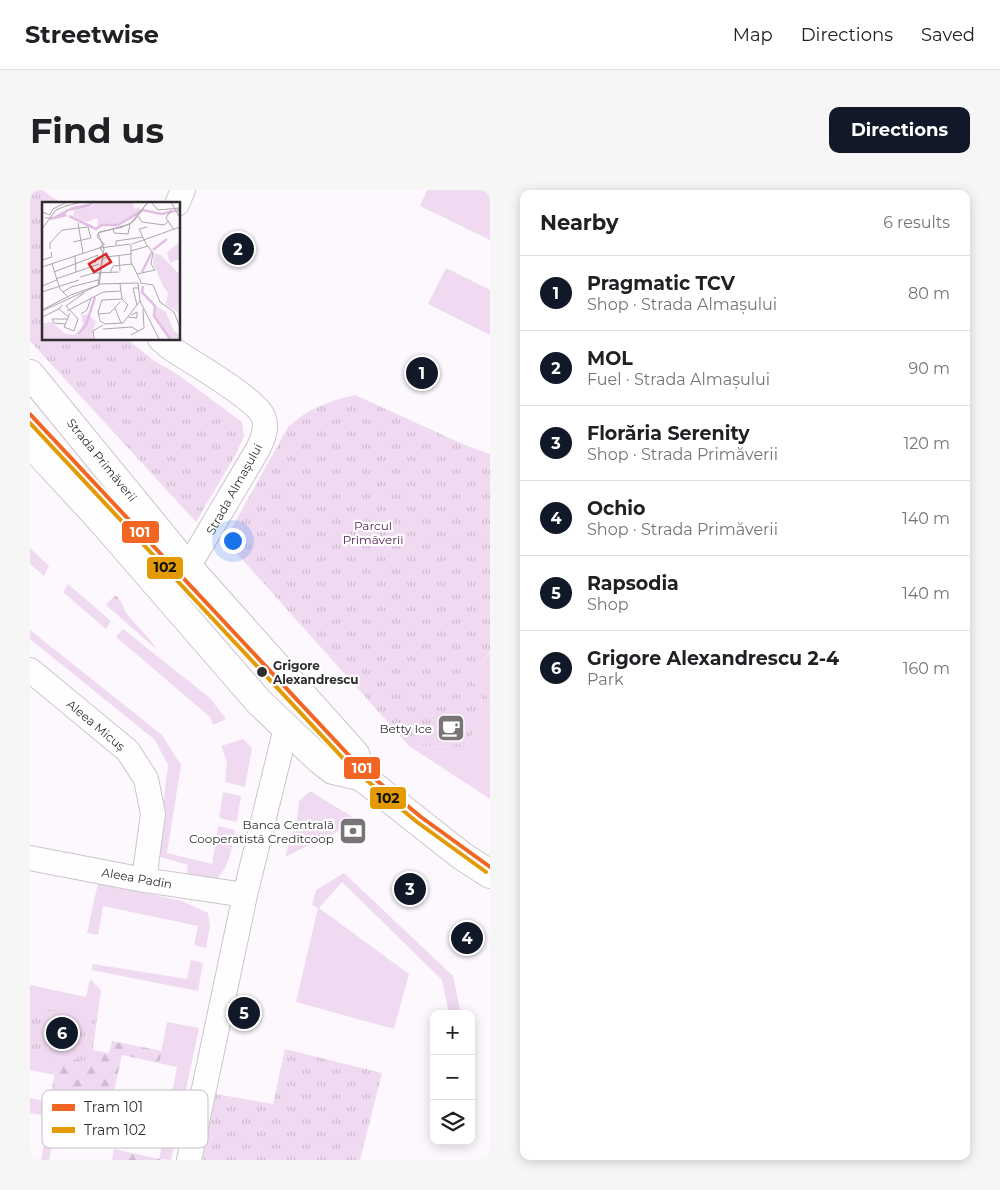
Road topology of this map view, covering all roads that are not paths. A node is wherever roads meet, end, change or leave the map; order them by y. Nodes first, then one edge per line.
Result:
1 (183, 190) edge
2 (178, 202) edge
3 (161, 340) edge
4 (30, 374) edge
5 (30, 443) edge
6 (188, 567) junction
7 (30, 670) edge
8 (286, 728) junction
9 (362, 777) junction
10 (30, 858) edge
11 (490, 874) edge
12 (144, 880) junction
13 (245, 895) junction
14 (204, 1090) edge

1 - 2 street
3 - 6 street, Strada Almașului
4 - 6 main road, Strada Primăverii
5 - 8 main road
6 - 9 main road, Strada Primăverii
7 - 12 street, Aleea Micuș
8 - 9 main road
8 - 13 street
9 - 11 main road
10 - 12 street, Aleea Padin
12 - 13 street, Aleea Padin
13 - 14 street

